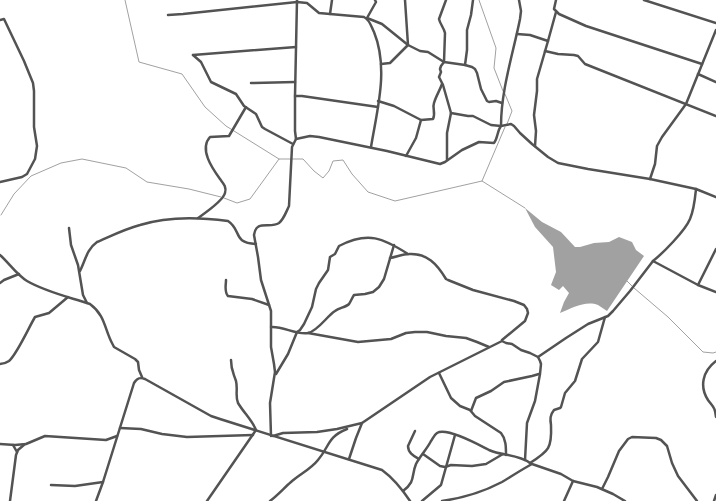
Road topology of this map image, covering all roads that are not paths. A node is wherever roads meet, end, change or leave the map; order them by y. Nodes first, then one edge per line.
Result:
1 (332, 0) edge
2 (375, 0) edge
3 (404, 0) edge
4 (446, 0) edge
5 (473, 0) edge
6 (520, 0) edge
7 (556, 0) edge
8 (644, 0) edge
9 (297, 1) edge
10 (556, 12) junction
11 (330, 14) junction
12 (168, 15) dead end
13 (367, 18) junction
14 (0, 20) edge
15 (716, 23) edge
16 (716, 30) edge
17 (518, 34) junction
18 (548, 41) junction
19 (408, 45) junction
20 (296, 47) junction
21 (545, 51) junction
22 (444, 62) junction
23 (380, 64) junction
24 (702, 64) junction
25 (465, 65) junction
26 (698, 74) junction
27 (295, 82) junction
28 (716, 82) edge
29 (251, 83) dead end
30 (442, 84) junction
31 (295, 96) junction
32 (378, 101) junction
33 (502, 103) junction
34 (686, 104) junction
35 (378, 106) junction
36 (246, 107) junction
37 (451, 112) junction
38 (716, 116) edge
39 (421, 120) junction
40 (501, 126) junction
41 (296, 139) junction
42 (293, 144) junction
43 (535, 146) junction
44 (371, 147) junction
45 (406, 156) junction
46 (447, 160) junction
47 (650, 179) junction
48 (0, 182) edge
49 (696, 189) junction
50 (716, 197) edge
51 (198, 218) junction
52 (69, 228) dead end
53 (256, 244) junction
54 (394, 245) junction
55 (716, 249) edge
56 (408, 254) junction
57 (0, 255) edge
58 (390, 258) junction
59 (653, 261) junction
60 (80, 272) junction
61 (19, 274) junction
62 (226, 280) dead end
63 (0, 283) edge
64 (698, 285) junction
65 (716, 292) edge
66 (68, 296) junction
67 (87, 303) junction
68 (270, 306) junction
69 (605, 317) junction
70 (271, 327) junction
71 (297, 332) junction
72 (308, 333) junction
73 (502, 340) junction
74 (489, 347) junction
75 (538, 357) junction
76 (231, 360) dead end
77 (716, 361) edge
78 (0, 364) edge
79 (439, 373) junction
80 (540, 374) junction
81 (275, 376) junction
82 (142, 378) junction
83 (471, 412) junction
84 (716, 417) edge
85 (362, 423) junction
86 (355, 425) junction
87 (120, 428) junction
88 (256, 430) junction
89 (415, 431) dead end
90 (253, 434) junction
91 (118, 435) junction
92 (455, 435) junction
93 (272, 436) junction
94 (0, 444) edge
95 (26, 444) junction
96 (13, 445) junction
97 (16, 452) junction
98 (324, 452) junction
99 (423, 454) junction
100 (505, 455) junction
101 (349, 459) junction
102 (419, 460) junction
103 (525, 460) junction
104 (531, 464) junction
105 (446, 466) junction
106 (573, 481) junction
107 (104, 482) junction
108 (51, 485) dead end
109 (602, 489) junction
110 (403, 491) junction
111 (716, 495) edge
112 (10, 501) edge
113 (96, 501) edge
114 (207, 501) edge
115 (270, 501) edge
116 (410, 501) edge
117 (422, 501) edge
118 (442, 501) edge
119 (564, 501) edge
120 (625, 501) edge
121 (697, 501) edge
122 (714, 501) edge

1 - 11 street
2 - 13 street
3 - 19 street
4 - 22 street
5 - 25 street
6 - 17 street
7 - 10 street
8 - 15 street
9 - 11 street
9 - 12 street
9 - 20 street
10 - 18 street
10 - 24 street
11 - 13 street
13 - 19 street
13 - 23 street
14 - 48 street
16 - 24 street
17 - 18 street
17 - 33 street
18 - 21 street
19 - 22 street
19 - 23 street
20 - 27 street
20 - 36 street
21 - 34 street
21 - 43 street
22 - 25 street
22 - 30 street
23 - 32 street
24 - 26 street
25 - 33 street
26 - 28 street
26 - 34 street
27 - 29 street
27 - 31 street
30 - 37 street
30 - 39 street
31 - 35 street
31 - 41 street
32 - 35 street
32 - 39 street
33 - 40 street
34 - 38 street
34 - 47 street
35 - 44 street
36 - 42 street
36 - 51 street
37 - 40 street
37 - 46 street
39 - 45 street
40 - 43 street
40 - 46 street
41 - 42 street
41 - 44 street
42 - 53 street
43 - 47 street
44 - 45 street
45 - 46 street
47 - 49 street
49 - 50 street
49 - 59 street
51 - 53 street
51 - 60 street
52 - 60 street
53 - 68 street
54 - 56 street
54 - 58 street
54 - 71 street
55 - 64 street
56 - 58 street
56 - 73 street
57 - 61 street
58 - 72 street
59 - 64 street
59 - 69 street
60 - 67 street
61 - 63 street
61 - 66 street
62 - 68 street
64 - 65 street
66 - 67 street
66 - 78 street
67 - 82 street
68 - 70 street
69 - 75 street
69 - 104 street
70 - 71 street
70 - 81 street
71 - 72 street
71 - 81 street
72 - 74 street
73 - 74 street
73 - 75 street
74 - 79 street
75 - 80 street
76 - 88 street
77 - 84 street
79 - 83 street
79 - 85 street
80 - 83 street
80 - 103 street
81 - 93 street
82 - 87 street
82 - 88 street
83 - 100 street
85 - 86 street
85 - 101 street
86 - 93 street
86 - 98 street
87 - 90 street
87 - 91 street
88 - 90 street
88 - 93 street
89 - 102 street
90 - 114 street
91 - 95 street
91 - 107 street
92 - 99 street
92 - 100 street
92 - 105 street
93 - 98 street
94 - 96 street
95 - 96 street
95 - 97 street
96 - 97 street
97 - 112 street
98 - 101 street
98 - 115 street
99 - 102 street
99 - 105 street
100 - 103 street
100 - 105 street
101 - 110 street
102 - 110 street
103 - 104 street
104 - 106 street
104 - 118 street
105 - 117 street
106 - 109 street
106 - 119 street
107 - 108 street
107 - 113 street
109 - 120 street
109 - 121 street
110 - 116 street
111 - 122 street

